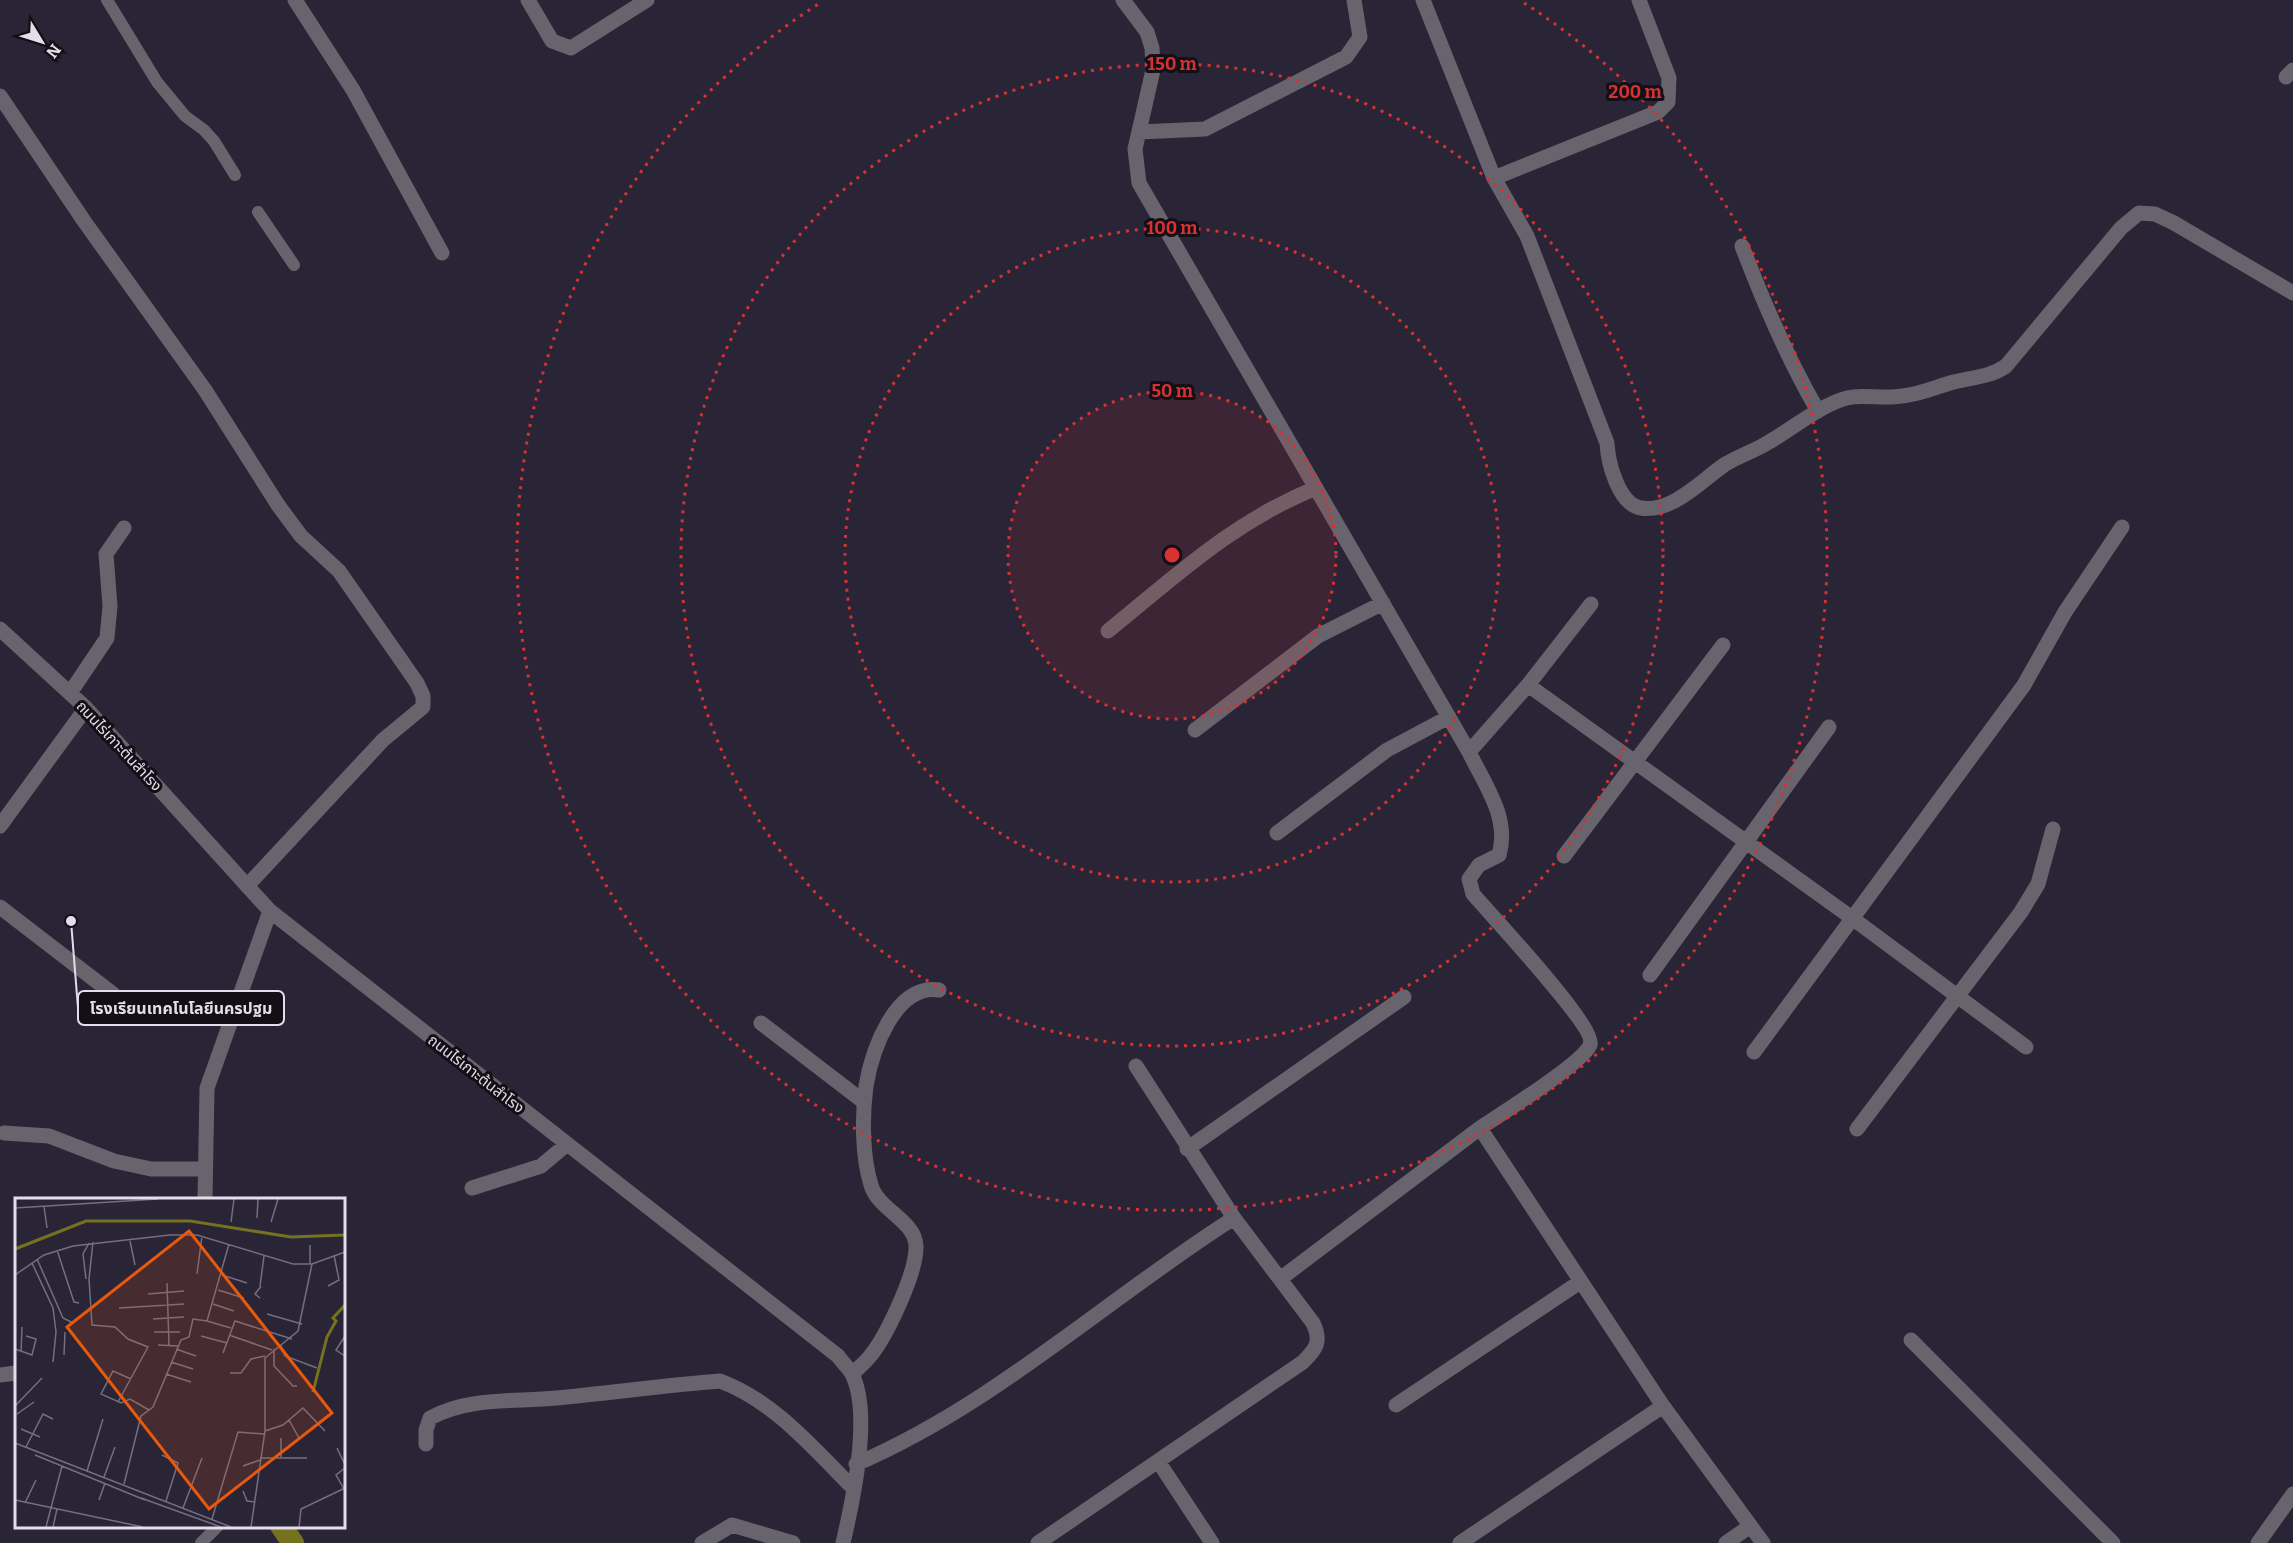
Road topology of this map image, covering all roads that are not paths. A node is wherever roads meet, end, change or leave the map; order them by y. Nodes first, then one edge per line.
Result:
1 (107, 0) edge
2 (295, 0) edge
3 (528, 0) edge
4 (647, 0) edge
5 (1123, 0) edge
6 (1354, 0) edge
7 (1423, 0) edge
8 (1639, 0) edge
9 (0, 96) edge
10 (1139, 132) junction
11 (235, 175) dead end
12 (1494, 178) junction
13 (258, 212) dead end
14 (1742, 246) dead end
15 (442, 253) dead end
16 (294, 265) dead end
17 (2293, 293) edge
18 (1818, 411) junction
19 (1316, 488) junction
20 (2122, 527) dead end
21 (124, 528) dead end
22 (1383, 603) junction
23 (1591, 604) dead end
24 (0, 629) edge
25 (1108, 631) dead end
26 (1723, 645) dead end
27 (1528, 686) junction
28 (70, 693) junction
29 (86, 708) junction
30 (1449, 717) junction
31 (1829, 727) dead end
32 (1195, 730) dead end
33 (1469, 752) junction
34 (1633, 761) junction
35 (0, 826) edge
36 (2053, 829) dead end
37 (1277, 833) dead end
38 (1745, 842) junction
39 (1564, 856) dead end
40 (247, 886) junction
41 (0, 907) edge
42 (270, 911) junction
43 (1852, 918) junction
44 (1650, 975) dead end
45 (939, 990) dead end
46 (113, 994) dead end
47 (1957, 995) junction
48 (1404, 997) dead end
49 (761, 1023) dead end
50 (2026, 1047) dead end
51 (1754, 1052) dead end
52 (1136, 1066) dead end
53 (864, 1102) junction
54 (1480, 1128) junction
55 (1857, 1129) dead end
56 (4, 1134) dead end
57 (566, 1145) junction
58 (1187, 1149) junction
59 (205, 1169) junction
60 (472, 1188) dead end
61 (205, 1198) edge
62 (1234, 1218) junction
63 (1280, 1279) junction
64 (1580, 1282) junction
65 (1911, 1340) dead end
66 (15, 1373) edge
67 (852, 1374) junction
68 (0, 1375) edge
69 (1396, 1405) dead end
70 (1662, 1406) junction
71 (426, 1444) dead end
72 (1158, 1461) junction
73 (856, 1464) junction
74 (853, 1488) junction
75 (2293, 1494) edge
76 (1749, 1527) junction
77 (217, 1528) edge
78 (201, 1543) edge
79 (702, 1543) edge
80 (793, 1543) edge
81 (843, 1543) edge
82 (1038, 1543) edge
83 (1212, 1543) edge
84 (1460, 1543) edge
85 (1726, 1543) edge
86 (1763, 1543) edge
87 (2114, 1543) edge
88 (2258, 1543) edge

1 - 11 lane
2 - 15 street
3 - 4 street
5 - 10 street
6 - 10 street
7 - 12 street
8 - 12 street
9 - 40 street
10 - 19 street
12 - 18 street
13 - 16 lane
14 - 18 street
17 - 18 street
19 - 22 street
19 - 25 street
20 - 43 street
21 - 28 street
22 - 30 street
22 - 32 street
23 - 27 street
24 - 28 street, ถนนไร่เกาะต้นสำโรง
26 - 34 street
27 - 33 street
27 - 34 street
28 - 29 street, ถนนไร่เกาะต้นสำโรง
29 - 35 street
29 - 40 street, ถนนไร่เกาะต้นสำโรง
30 - 33 street
30 - 37 street
31 - 38 street
33 - 54 street
34 - 38 street
34 - 39 street
36 - 47 street
38 - 43 street
38 - 44 street
40 - 42 street, ถนนไร่เกาะต้นสำโรง
41 - 46 street
42 - 57 street, ถนนไร่เกาะต้นสำโรง
42 - 59 street
43 - 47 street
43 - 51 street
45 - 53 street
47 - 50 street
47 - 55 street
48 - 58 street
49 - 53 street
52 - 58 street
53 - 67 street
54 - 63 street
54 - 64 street
56 - 59 street
57 - 60 street
57 - 67 street, ถนนไร่เกาะต้นสำโรง
58 - 62 street
59 - 61 street
62 - 63 street
62 - 73 street
63 - 72 street
64 - 69 street
64 - 70 street
65 - 87 street
66 - 68 street
67 - 73 street, ถนนไร่เกาะต้นสำโรง
70 - 76 street
70 - 84 street
71 - 74 street
72 - 82 street
72 - 83 street
73 - 74 street, ถนนไร่เกาะต้นสำโรง
74 - 81 street, ถนนไร่เกาะต้นสำโรง
75 - 88 street
76 - 85 street
76 - 86 street
77 - 78 lane
79 - 80 street

